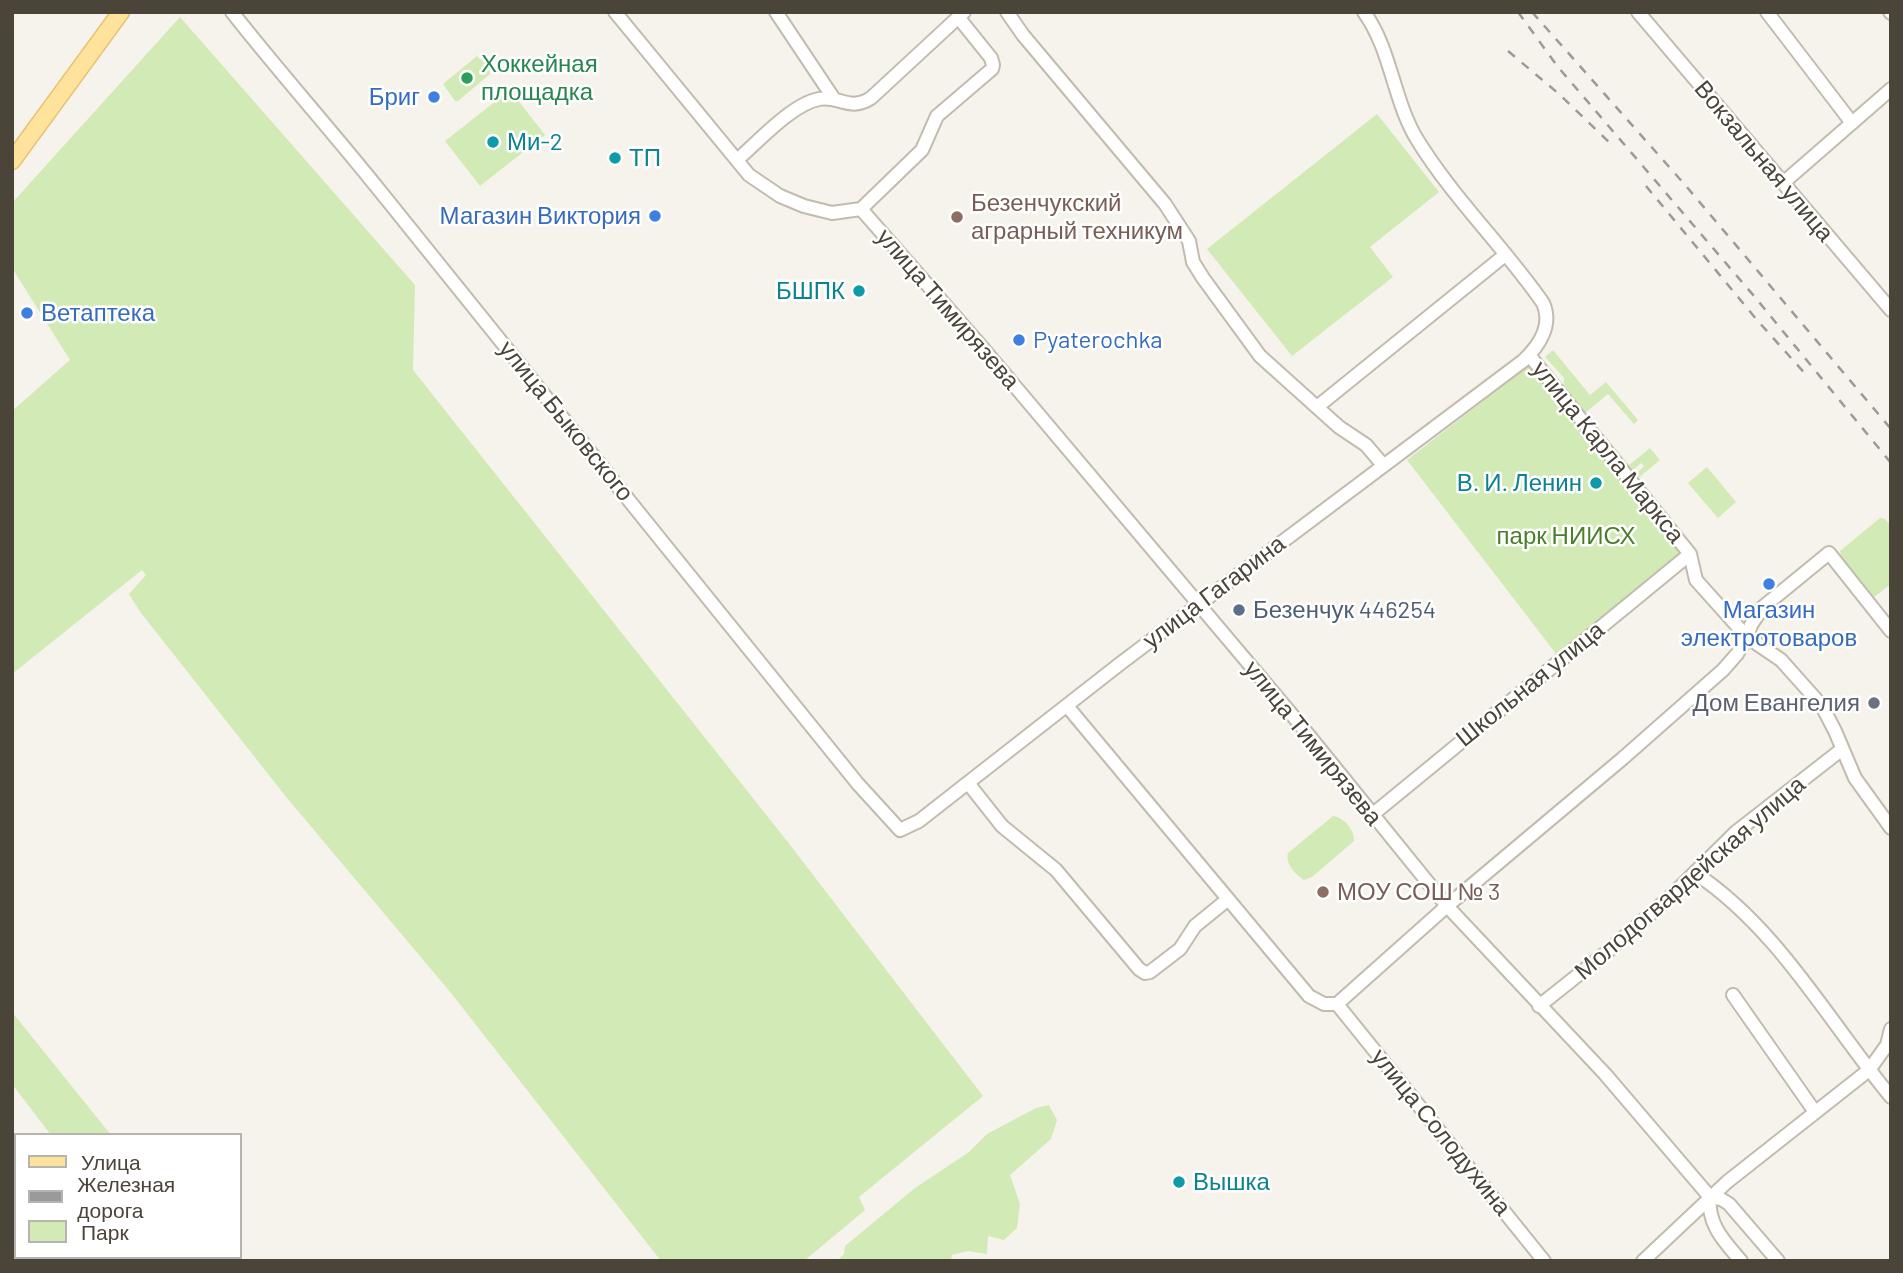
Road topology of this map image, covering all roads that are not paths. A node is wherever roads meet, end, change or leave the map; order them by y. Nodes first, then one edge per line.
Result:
1 (121, 12) edge
2 (232, 12) edge
3 (615, 12) edge
4 (776, 12) edge
5 (1007, 12) edge
6 (1364, 12) edge
7 (1638, 12) edge
8 (1767, 12) edge
9 (961, 15) edge
10 (1891, 89) edge
11 (834, 99) junction
12 (1852, 123) junction
13 (737, 160) junction
14 (12, 161) edge
15 (1783, 183) junction
16 (861, 209) junction
17 (1505, 255) junction
18 (1891, 310) edge
19 (1530, 355) junction
20 (1317, 407) junction
21 (1383, 466) junction
22 (1690, 554) junction
23 (1198, 604) junction
24 (1891, 631) edge
25 (1747, 637) junction
26 (1067, 706) junction
27 (1841, 750) junction
28 (968, 783) junction
29 (1372, 815) junction
30 (1891, 828) edge
31 (900, 830) joint
32 (1695, 873) junction
33 (1227, 900) junction
34 (1447, 906) junction
35 (1733, 995) dead end
36 (1337, 1004) junction
37 (1539, 1006) junction
38 (1891, 1029) edge
39 (1869, 1070) junction
40 (1891, 1097) edge
41 (1815, 1112) junction
42 (1710, 1197) junction
43 (1544, 1261) edge
44 (1643, 1261) edge
45 (1741, 1261) edge
46 (1779, 1261) edge

1 - 14 main road
2 - 31 street, улица Быковского
3 - 13 street
4 - 11 street
5 - 20 street
6 - 17 street, улица Карла Маркса
7 - 15 street, Вокзальная улица
8 - 12 street
9 - 11 street
9 - 16 street
10 - 12 street
11 - 13 street
12 - 15 street
13 - 16 street
15 - 18 street, Вокзальная улица
16 - 23 street, улица Тимирязева
17 - 19 street, улица Карла Маркса
17 - 20 street
19 - 21 street, улица Гагарина
19 - 22 street, улица Карла Маркса
20 - 21 street
21 - 23 street, улица Гагарина
22 - 25 street, улица Карла Маркса
22 - 29 street, Школьная улица
23 - 26 street, улица Гагарина
23 - 29 street, улица Тимирязева
24 - 25 street
25 - 27 street, улица Карла Маркса
25 - 34 street
26 - 28 street, улица Гагарина
26 - 33 street
27 - 30 street, улица Карла Маркса
27 - 32 street, Молодогвардейская улица
28 - 31 street, улица Гагарина
28 - 33 street
29 - 34 street, улица Тимирязева
32 - 37 street, Молодогвардейская улица
32 - 39 street
33 - 36 street
34 - 36 street
34 - 37 street, улица Тимирязева
35 - 41 street
36 - 43 street, улица Солодухина
37 - 42 street, улица Тимирязева
38 - 39 street
39 - 40 street
39 - 41 street
41 - 42 street
42 - 44 street
42 - 45 street
42 - 46 street, улица Тимирязева

